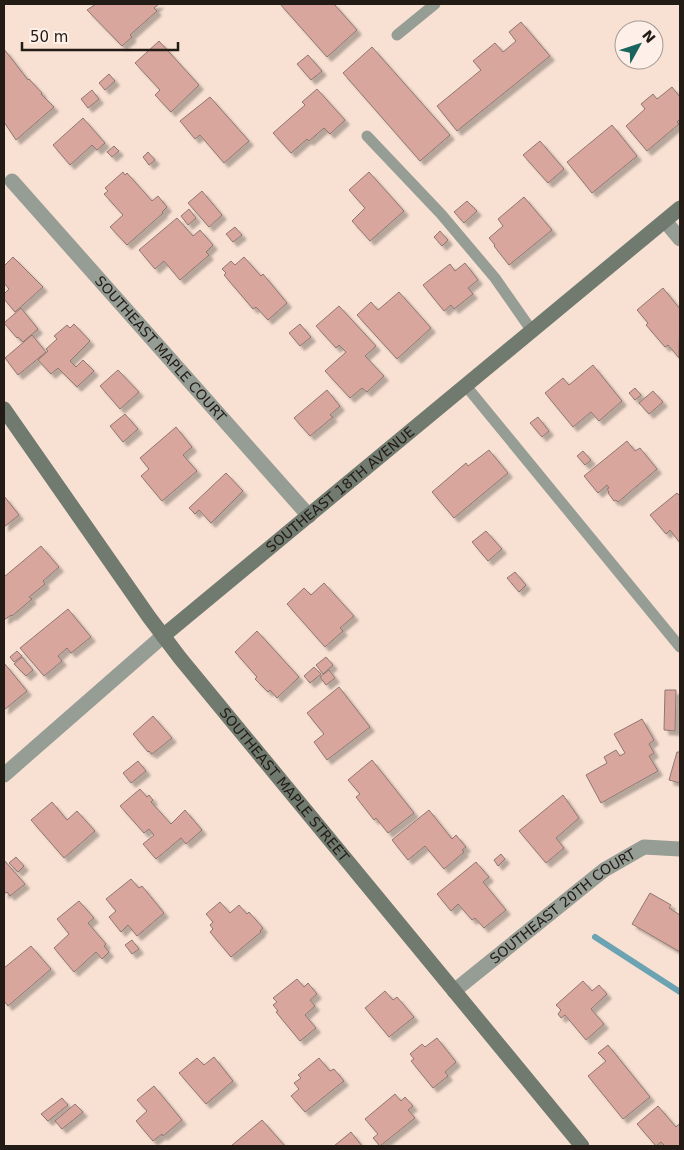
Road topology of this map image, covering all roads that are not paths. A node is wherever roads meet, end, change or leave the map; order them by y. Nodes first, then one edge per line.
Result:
1 (435, 4) edge
2 (397, 34) dead end
3 (367, 136) dead end
4 (12, 181) dead end
5 (680, 208) edge
6 (665, 220) junction
7 (680, 239) edge
8 (532, 330) junction
9 (466, 386) junction
10 (4, 409) edge
11 (309, 516) junction
12 (163, 636) junction
13 (680, 647) edge
14 (4, 775) edge
15 (680, 849) edge
16 (454, 991) junction
17 (582, 1146) edge

1 - 2 lane
3 - 8 lane
4 - 11 street, SOUTHEAST MAPLE COURT
5 - 6 street, SOUTHEAST 18TH AVENUE
6 - 7 street
6 - 8 street, SOUTHEAST 18TH AVENUE
8 - 9 street, SOUTHEAST 18TH AVENUE
9 - 11 street, SOUTHEAST 18TH AVENUE
9 - 13 lane
10 - 12 street, SOUTHEAST MAPLE STREET
11 - 12 street, SOUTHEAST 18TH AVENUE
12 - 14 street, SOUTHEAST 18TH AVENUE
12 - 16 street, SOUTHEAST MAPLE STREET
15 - 16 street, SOUTHEAST 20TH COURT
16 - 17 street, SOUTHEAST MAPLE STREET

